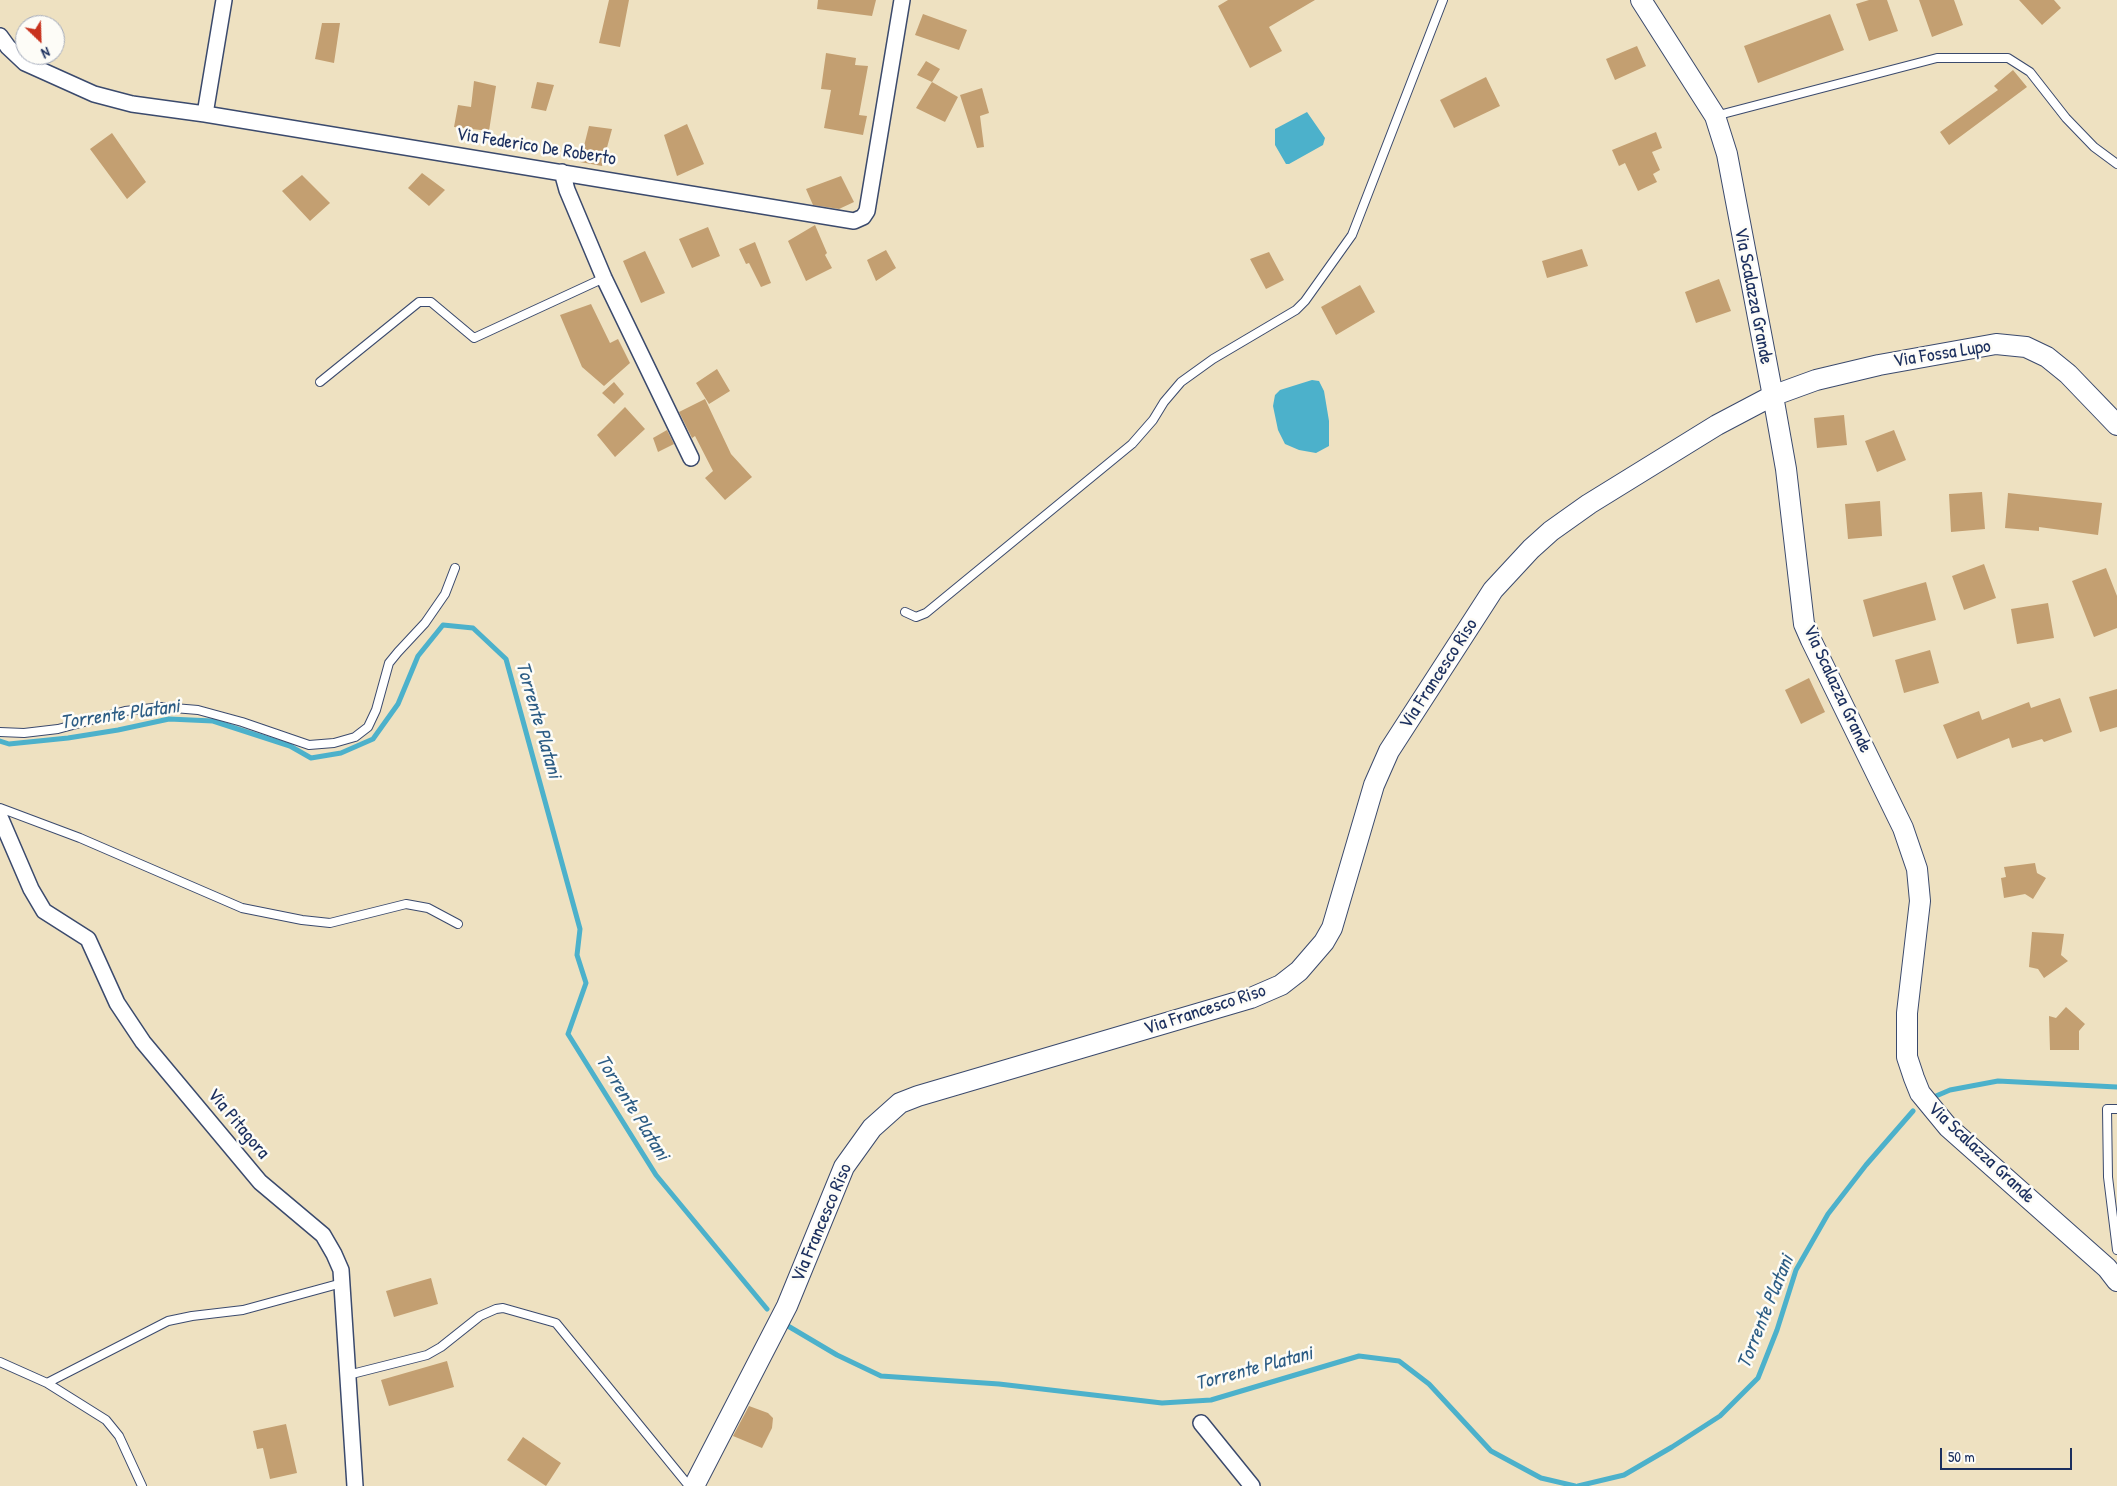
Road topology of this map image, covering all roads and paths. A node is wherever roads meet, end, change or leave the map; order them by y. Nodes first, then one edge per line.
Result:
1 (224, 0) edge
2 (902, 0) edge
3 (1443, 0) edge
4 (1641, 0) edge
5 (0, 36) edge
6 (205, 114) junction
7 (1715, 116) junction
8 (2117, 164) edge
9 (562, 172) junction
10 (604, 278) junction
11 (320, 382) dead end
12 (1772, 396) junction
13 (2117, 425) edge
14 (691, 458) dead end
15 (455, 568) dead end
16 (906, 612) dead end
17 (0, 732) edge
18 (0, 808) edge
19 (0, 817) edge
20 (458, 924) dead end
21 (2117, 1109) edge
22 (2117, 1250) edge
23 (2115, 1275) edge
24 (342, 1283) junction
25 (0, 1362) edge
26 (348, 1375) junction
27 (47, 1383) junction
28 (1201, 1423) dead end
29 (142, 1486) edge
30 (355, 1486) edge
31 (689, 1486) edge
32 (694, 1486) edge
33 (1252, 1486) edge

1 - 6 street
2 - 9 street, Via Federico De Roberto
3 - 16 lane
4 - 7 street, Via Scalazza Grande
5 - 6 street, Via Federico De Roberto
6 - 9 street, Via Federico De Roberto
7 - 8 lane
7 - 12 street, Via Scalazza Grande
9 - 10 street
10 - 11 lane
10 - 14 street
12 - 13 street, Via Fossa Lupo
12 - 23 street, Via Scalazza Grande
12 - 32 street, Via Francesco Riso
15 - 17 lane
18 - 20 lane
19 - 24 street, Via Pitagora
21 - 22 lane
24 - 26 street, Via Pitagora
24 - 27 lane
25 - 27 lane
26 - 30 street, Via Pitagora
26 - 31 lane
27 - 29 lane
28 - 33 street

